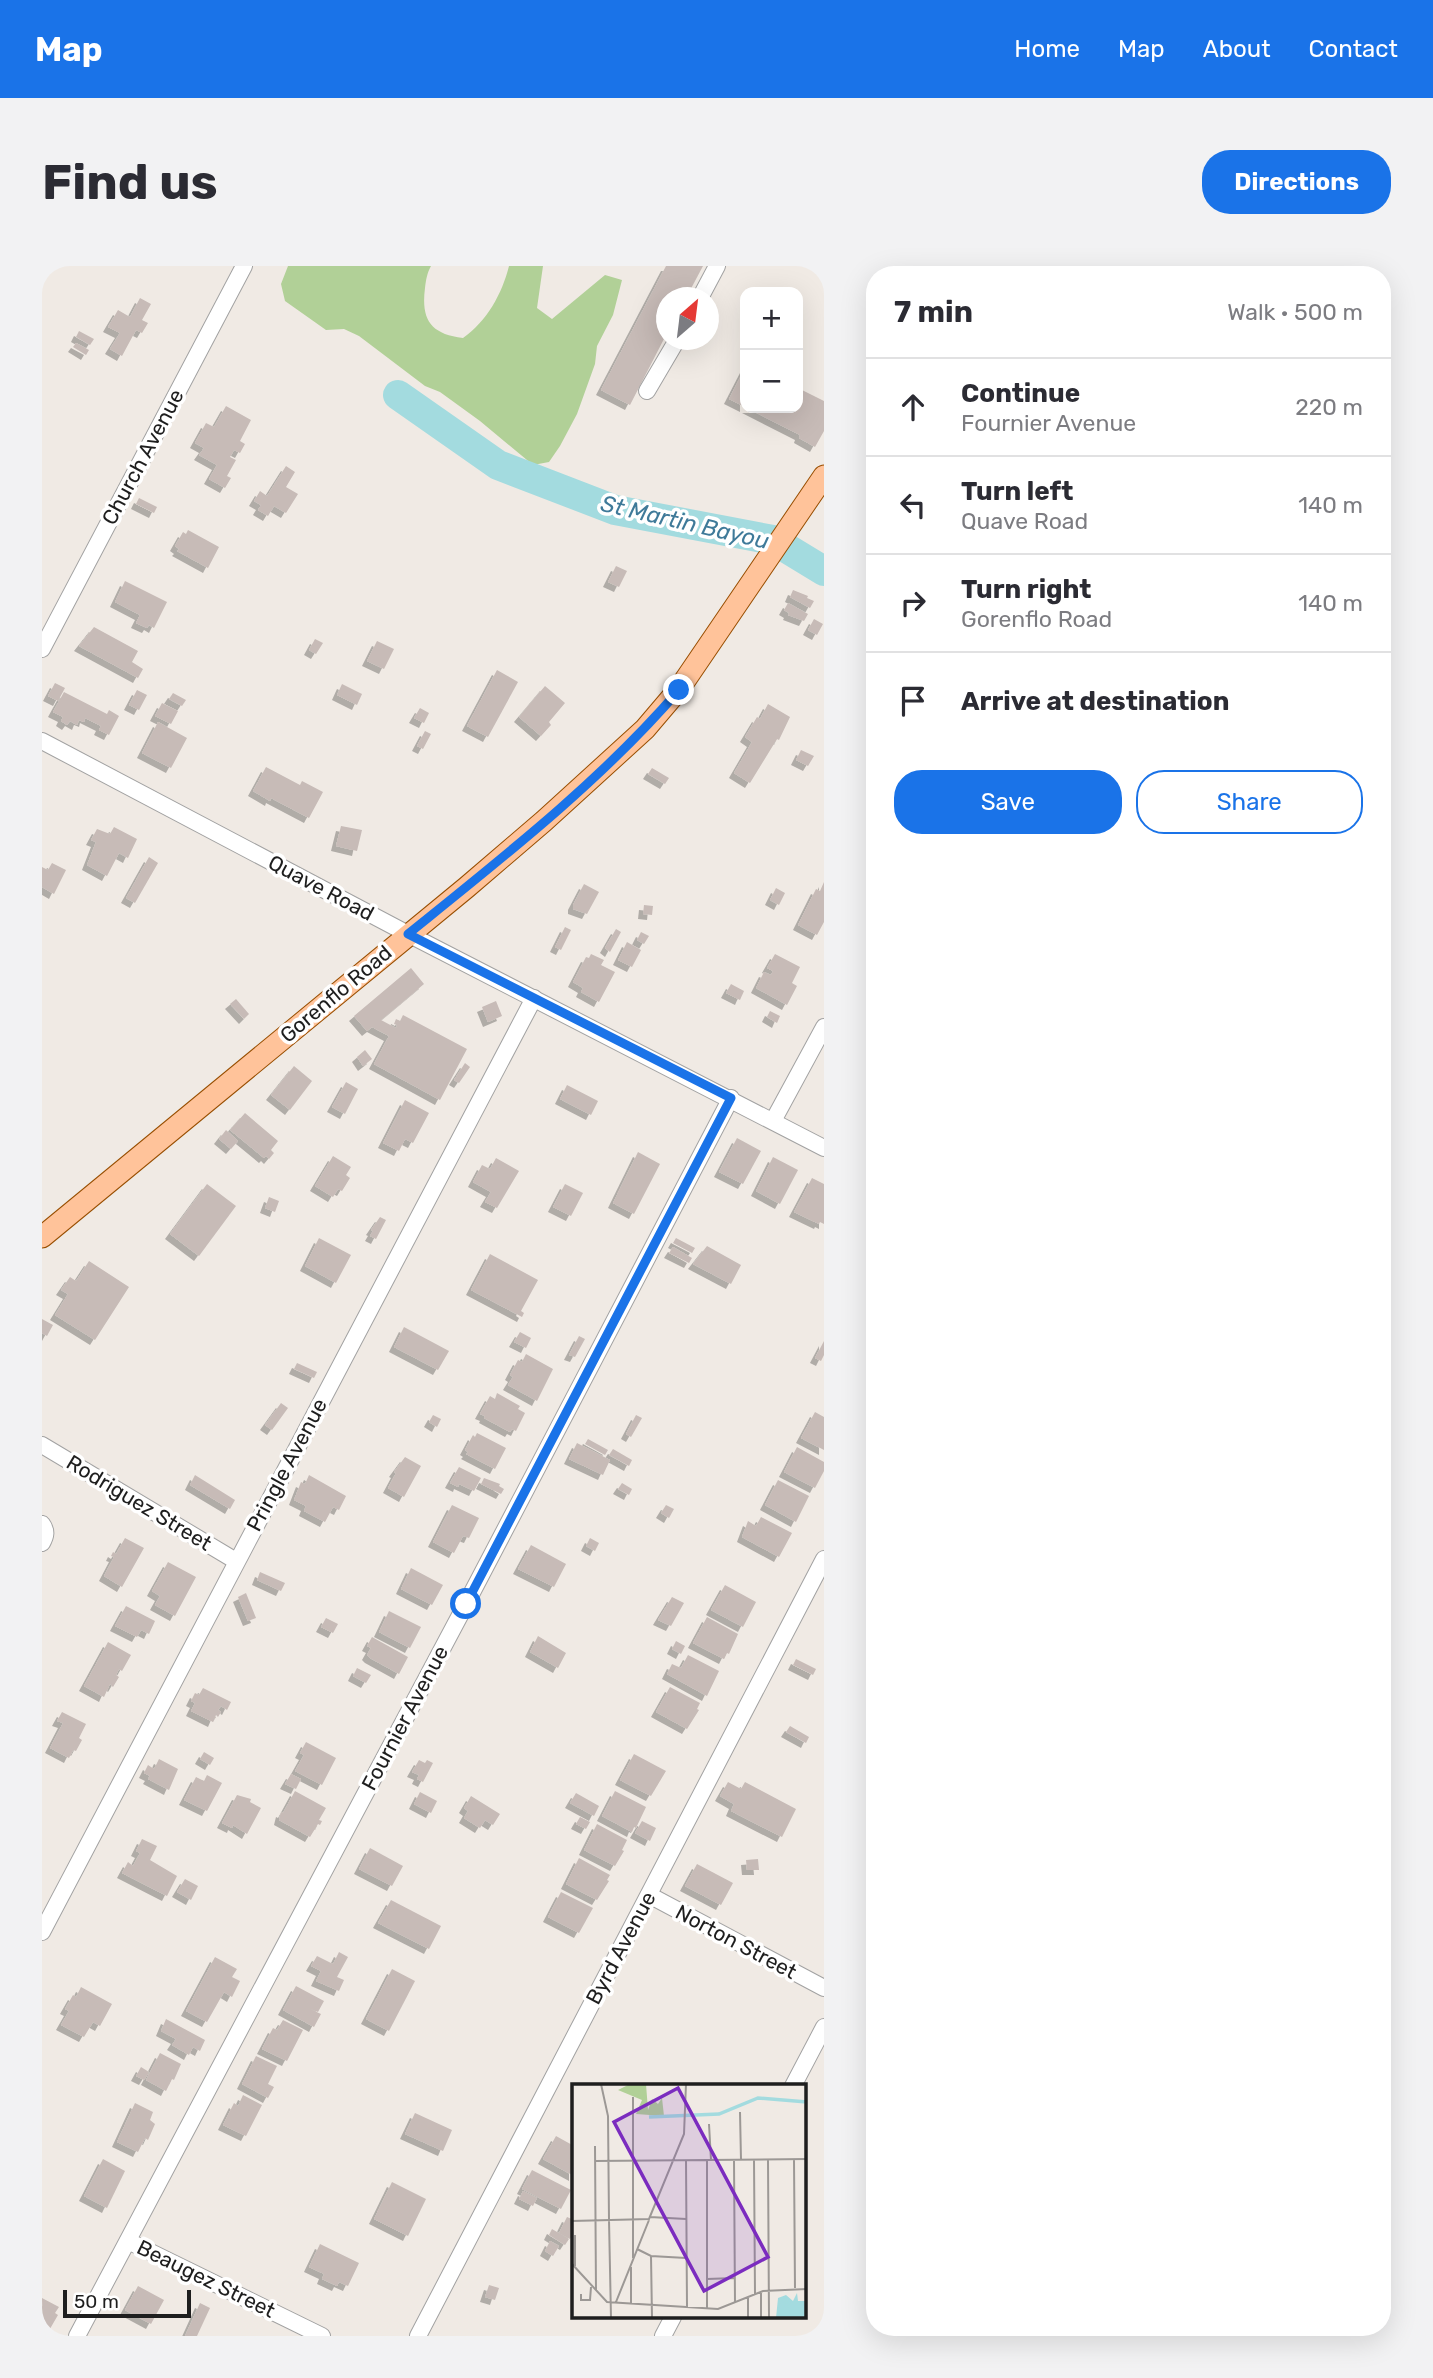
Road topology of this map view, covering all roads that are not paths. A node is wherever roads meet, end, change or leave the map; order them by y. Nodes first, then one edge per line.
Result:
1 (244, 266) edge
2 (718, 266) edge
3 (706, 287) edge
4 (671, 350) edge
5 (647, 391) dead end
6 (824, 476) edge
7 (42, 649) edge
8 (42, 741) edge
9 (408, 934) junction
10 (534, 998) junction
11 (824, 1027) edge
12 (731, 1098) junction
13 (773, 1121) junction
14 (824, 1148) edge
15 (42, 1237) edge
16 (42, 1445) edge
17 (42, 1524) edge
18 (42, 1543) edge
19 (824, 1559) edge
20 (236, 1561) junction
21 (649, 1895) junction
22 (42, 1932) edge
23 (824, 1989) edge
24 (824, 2027) edge
25 (794, 2084) edge
26 (128, 2241) junction
27 (672, 2318) edge
28 (78, 2336) edge
29 (322, 2336) edge
30 (418, 2336) edge
31 (663, 2336) edge

1 - 7 street, Church Avenue
2 - 3 street
4 - 5 street
6 - 9 main road, Gorenflo Road
8 - 9 street, Quave Road
9 - 10 street, Quave Road
9 - 15 main road, Gorenflo Road
10 - 12 street, Quave Road
10 - 20 street, Pringle Avenue
11 - 13 street
12 - 13 street, Quave Road
12 - 26 street, Fournier Avenue
13 - 14 street, Quave Road
16 - 20 street, Rodriguez Street
17 - 18 street
19 - 21 street, Byrd Avenue
20 - 22 street, Pringle Avenue
21 - 23 street, Norton Street
21 - 30 street, Byrd Avenue
24 - 25 street
26 - 28 street, Fournier Avenue
26 - 29 street, Beaugez Street
27 - 31 street

